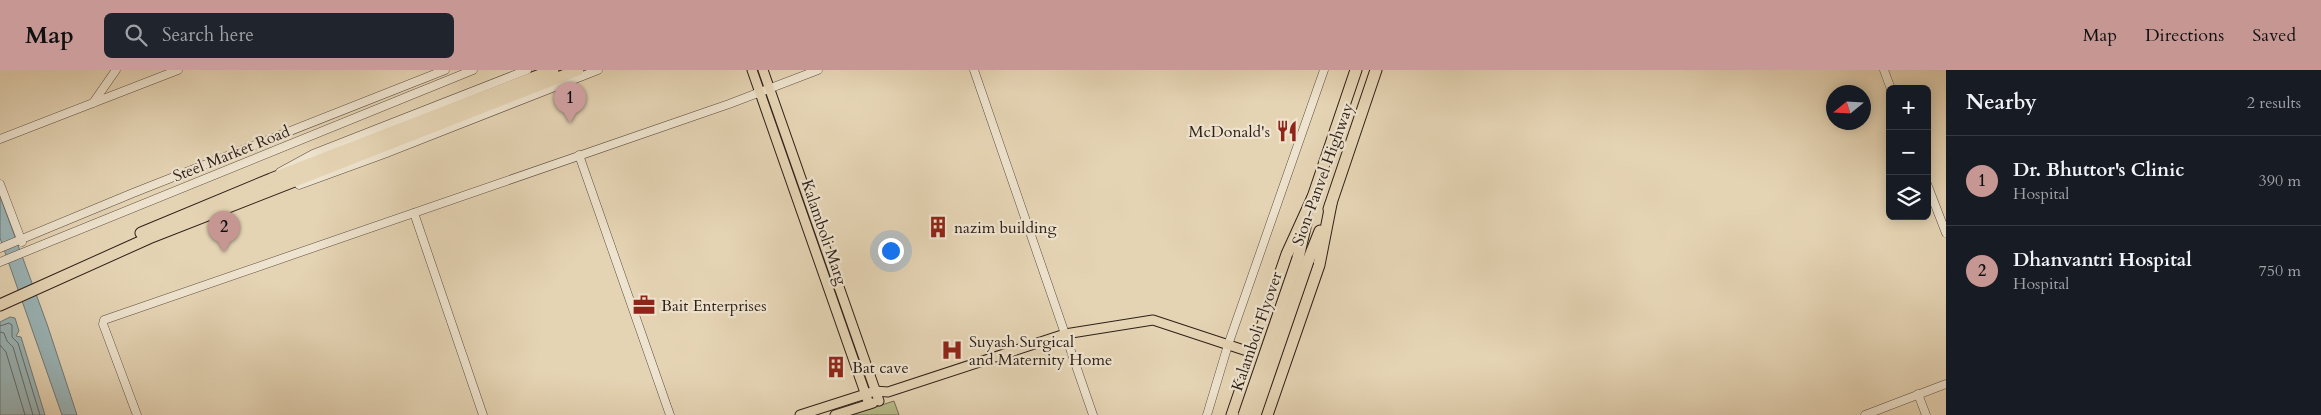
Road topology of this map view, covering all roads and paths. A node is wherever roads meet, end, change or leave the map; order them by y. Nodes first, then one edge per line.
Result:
1 (116, 70) edge
2 (178, 70) edge
3 (445, 70) edge
4 (473, 70) edge
5 (527, 70) edge
6 (553, 70) edge
7 (578, 70) edge
8 (598, 70) edge
9 (752, 70) edge
10 (763, 70) edge
11 (818, 70) edge
12 (974, 70) edge
13 (1324, 70) edge
14 (1356, 70) edge
15 (1376, 70) edge
16 (1884, 70) edge
17 (1890, 85) edge
18 (770, 88) junction
19 (760, 92) junction
20 (92, 104) junction
21 (291, 131) junction
22 (0, 140) edge
23 (296, 142) junction
24 (579, 155) junction
25 (0, 184) edge
26 (271, 184) junction
27 (1931, 194) edge
28 (1313, 197) junction
29 (1331, 204) junction
30 (414, 213) junction
31 (1946, 233) edge
32 (21, 239) junction
33 (0, 248) edge
34 (25, 251) junction
35 (1303, 260) junction
36 (0, 262) edge
37 (2, 300) edge
38 (1065, 334) junction
39 (1228, 345) junction
40 (1253, 353) junction
41 (1285, 363) junction
42 (1946, 384) edge
43 (875, 391) junction
44 (888, 392) junction
45 (865, 394) junction
46 (1918, 394) junction
47 (879, 401) junction
48 (868, 404) junction
49 (137, 415) edge
50 (484, 415) edge
51 (670, 415) edge
52 (800, 415) edge
53 (835, 415) edge
54 (1093, 415) edge
55 (1207, 415) edge
56 (1232, 415) edge
57 (1244, 415) edge
58 (1255, 415) edge
59 (1267, 415) edge
60 (1865, 415) edge
61 (1926, 415) edge

1 - 20 street
2 - 20 street
3 - 21 street, Steel Market Road
4 - 23 street, Steel Market Road
5 - 26 street
6 - 26 highway
7 - 26 highway
8 - 26 street
9 - 19 main road, Kalamboli Marg
10 - 18 main road, Kalamboli Marg
11 - 18 street
12 - 38 street
13 - 39 street
14 - 28 highway, Sion-Panvel Highway
15 - 29 highway, Sion-Panvel Highway
16 - 17 street
18 - 19 street
18 - 43 main road, Kalamboli Marg
19 - 24 street
19 - 45 main road, Kalamboli Marg
20 - 22 street
21 - 23 street
21 - 32 street, Steel Market Road
23 - 34 street, Steel Market Road
24 - 30 street
24 - 51 street
25 - 32 street
26 - 37 highway
27 - 31 street
28 - 35 highway, Sion-Panvel Highway
28 - 40 highway
29 - 35 highway, Sion-Panvel Highway
29 - 41 highway
30 - 49 street
30 - 50 street
32 - 33 street, Steel Market Road
32 - 34 street
34 - 36 street, Steel Market Road
35 - 57 highway, Kalamboli Flyover, bridge
35 - 58 highway, Kalamboli Flyover, bridge
38 - 39 main road
38 - 44 main road
38 - 54 street
39 - 40 main road
39 - 55 street
40 - 41 main road
40 - 56 highway
41 - 59 highway
42 - 46 street
43 - 44 main road
43 - 45 main road
43 - 47 main road, Kalamboli Marg
44 - 47 main road
45 - 48 main road, Kalamboli Marg
45 - 52 main road
46 - 60 street
46 - 61 street
47 - 48 main road
48 - 53 main road

